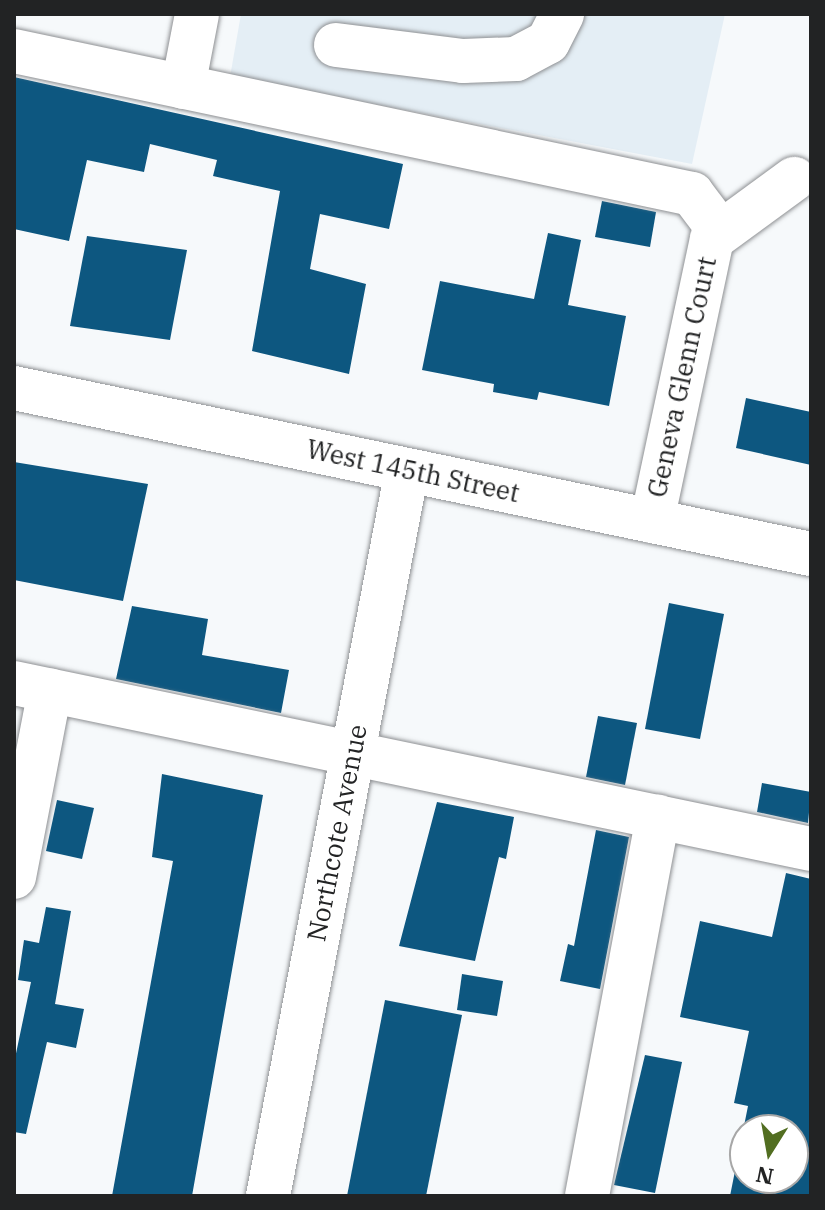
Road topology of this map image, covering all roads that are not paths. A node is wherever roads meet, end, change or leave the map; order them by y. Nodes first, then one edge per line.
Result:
1 (197, 14) edge
2 (562, 14) edge
3 (336, 45) dead end
4 (14, 51) edge
5 (183, 87) junction
6 (794, 179) dead end
7 (720, 231) junction
8 (14, 388) edge
9 (407, 470) junction
10 (652, 521) junction
11 (811, 554) edge
12 (32, 686) edge
13 (352, 754) junction
14 (658, 817) junction
15 (811, 849) edge
16 (14, 877) edge
17 (268, 1196) edge
18 (587, 1196) edge

1 - 5 street
2 - 3 street
4 - 5 street
5 - 7 street
6 - 7 street, Geneva Glenn Court
7 - 10 street, Geneva Glenn Court
8 - 9 street, West 145th Street
9 - 10 street, West 145th Street
9 - 13 street, Northcote Avenue
10 - 11 street, West 145th Street
12 - 13 street
12 - 16 street
13 - 14 street
13 - 17 street, Northcote Avenue
14 - 15 street
14 - 18 street

